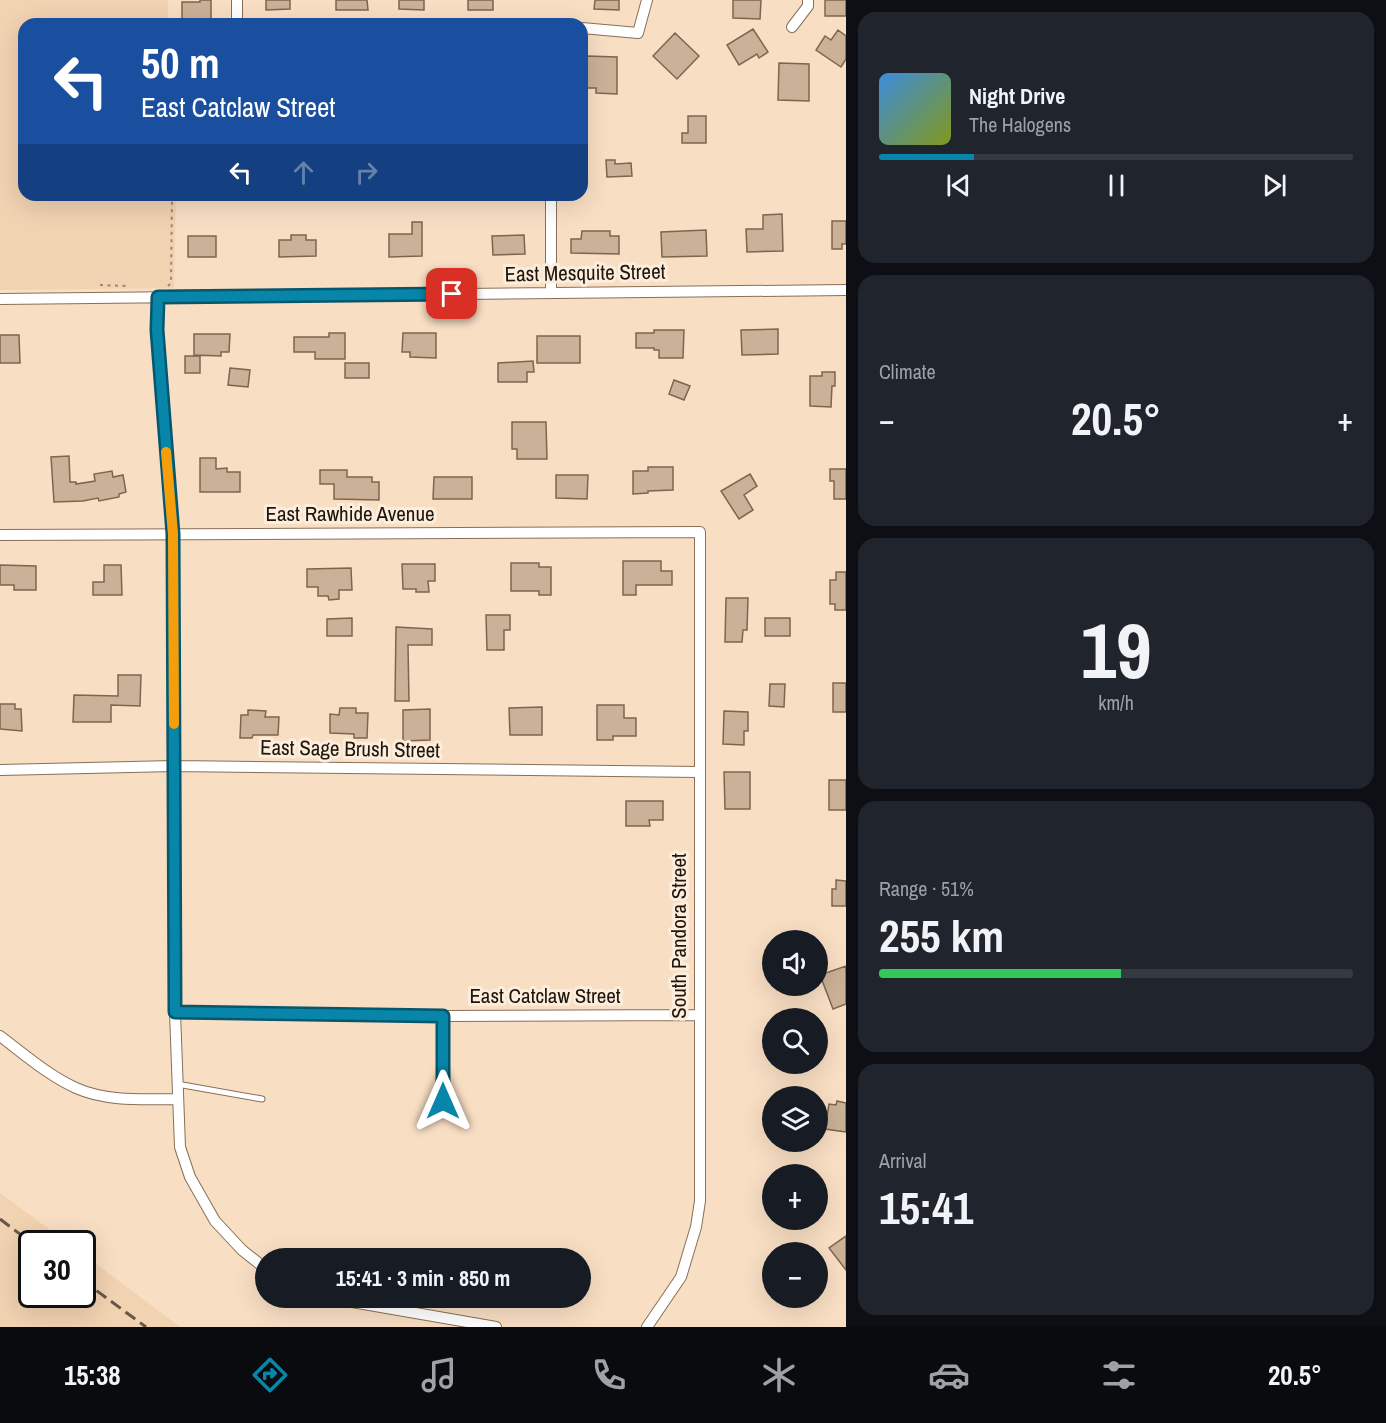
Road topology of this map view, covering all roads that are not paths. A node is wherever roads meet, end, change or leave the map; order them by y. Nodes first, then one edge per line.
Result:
1 (237, 0) edge
2 (647, 0) edge
3 (808, 0) edge
4 (237, 18) edge
5 (792, 27) dead end
6 (588, 29) edge
7 (551, 201) edge
8 (846, 290) edge
9 (160, 292) junction
10 (551, 293) junction
11 (0, 298) edge
12 (700, 532) joint
13 (173, 534) junction
14 (0, 535) edge
15 (174, 766) junction
16 (0, 770) edge
17 (699, 772) junction
18 (175, 1012) junction
19 (699, 1015) junction
20 (443, 1016) junction
21 (0, 1036) edge
22 (177, 1084) junction
23 (177, 1099) junction
24 (262, 1099) dead end
25 (443, 1101) dead end
26 (255, 1260) edge
27 (373, 1308) edge
28 (434, 1322) edge
29 (496, 1327) edge
30 (647, 1327) edge

1 - 4 street
2 - 6 street
3 - 5 street
7 - 10 street
8 - 10 street, East Mesquite Street
9 - 10 street, East Mesquite Street
9 - 11 street, East Mesquite Street
9 - 13 street
12 - 13 street, East Rawhide Avenue
12 - 17 street, South Pandora Street
13 - 14 street, East Rawhide Avenue
13 - 15 street
15 - 16 street, East Sage Brush Street
15 - 17 street, East Sage Brush Street
15 - 18 street
17 - 19 street, South Pandora Street
18 - 20 street, East Catclaw Street
18 - 22 street
19 - 20 street, East Catclaw Street
19 - 30 street, South Pandora Street
20 - 25 street
21 - 23 street
22 - 23 street
22 - 24 lane
23 - 26 street
27 - 28 street
28 - 29 street

